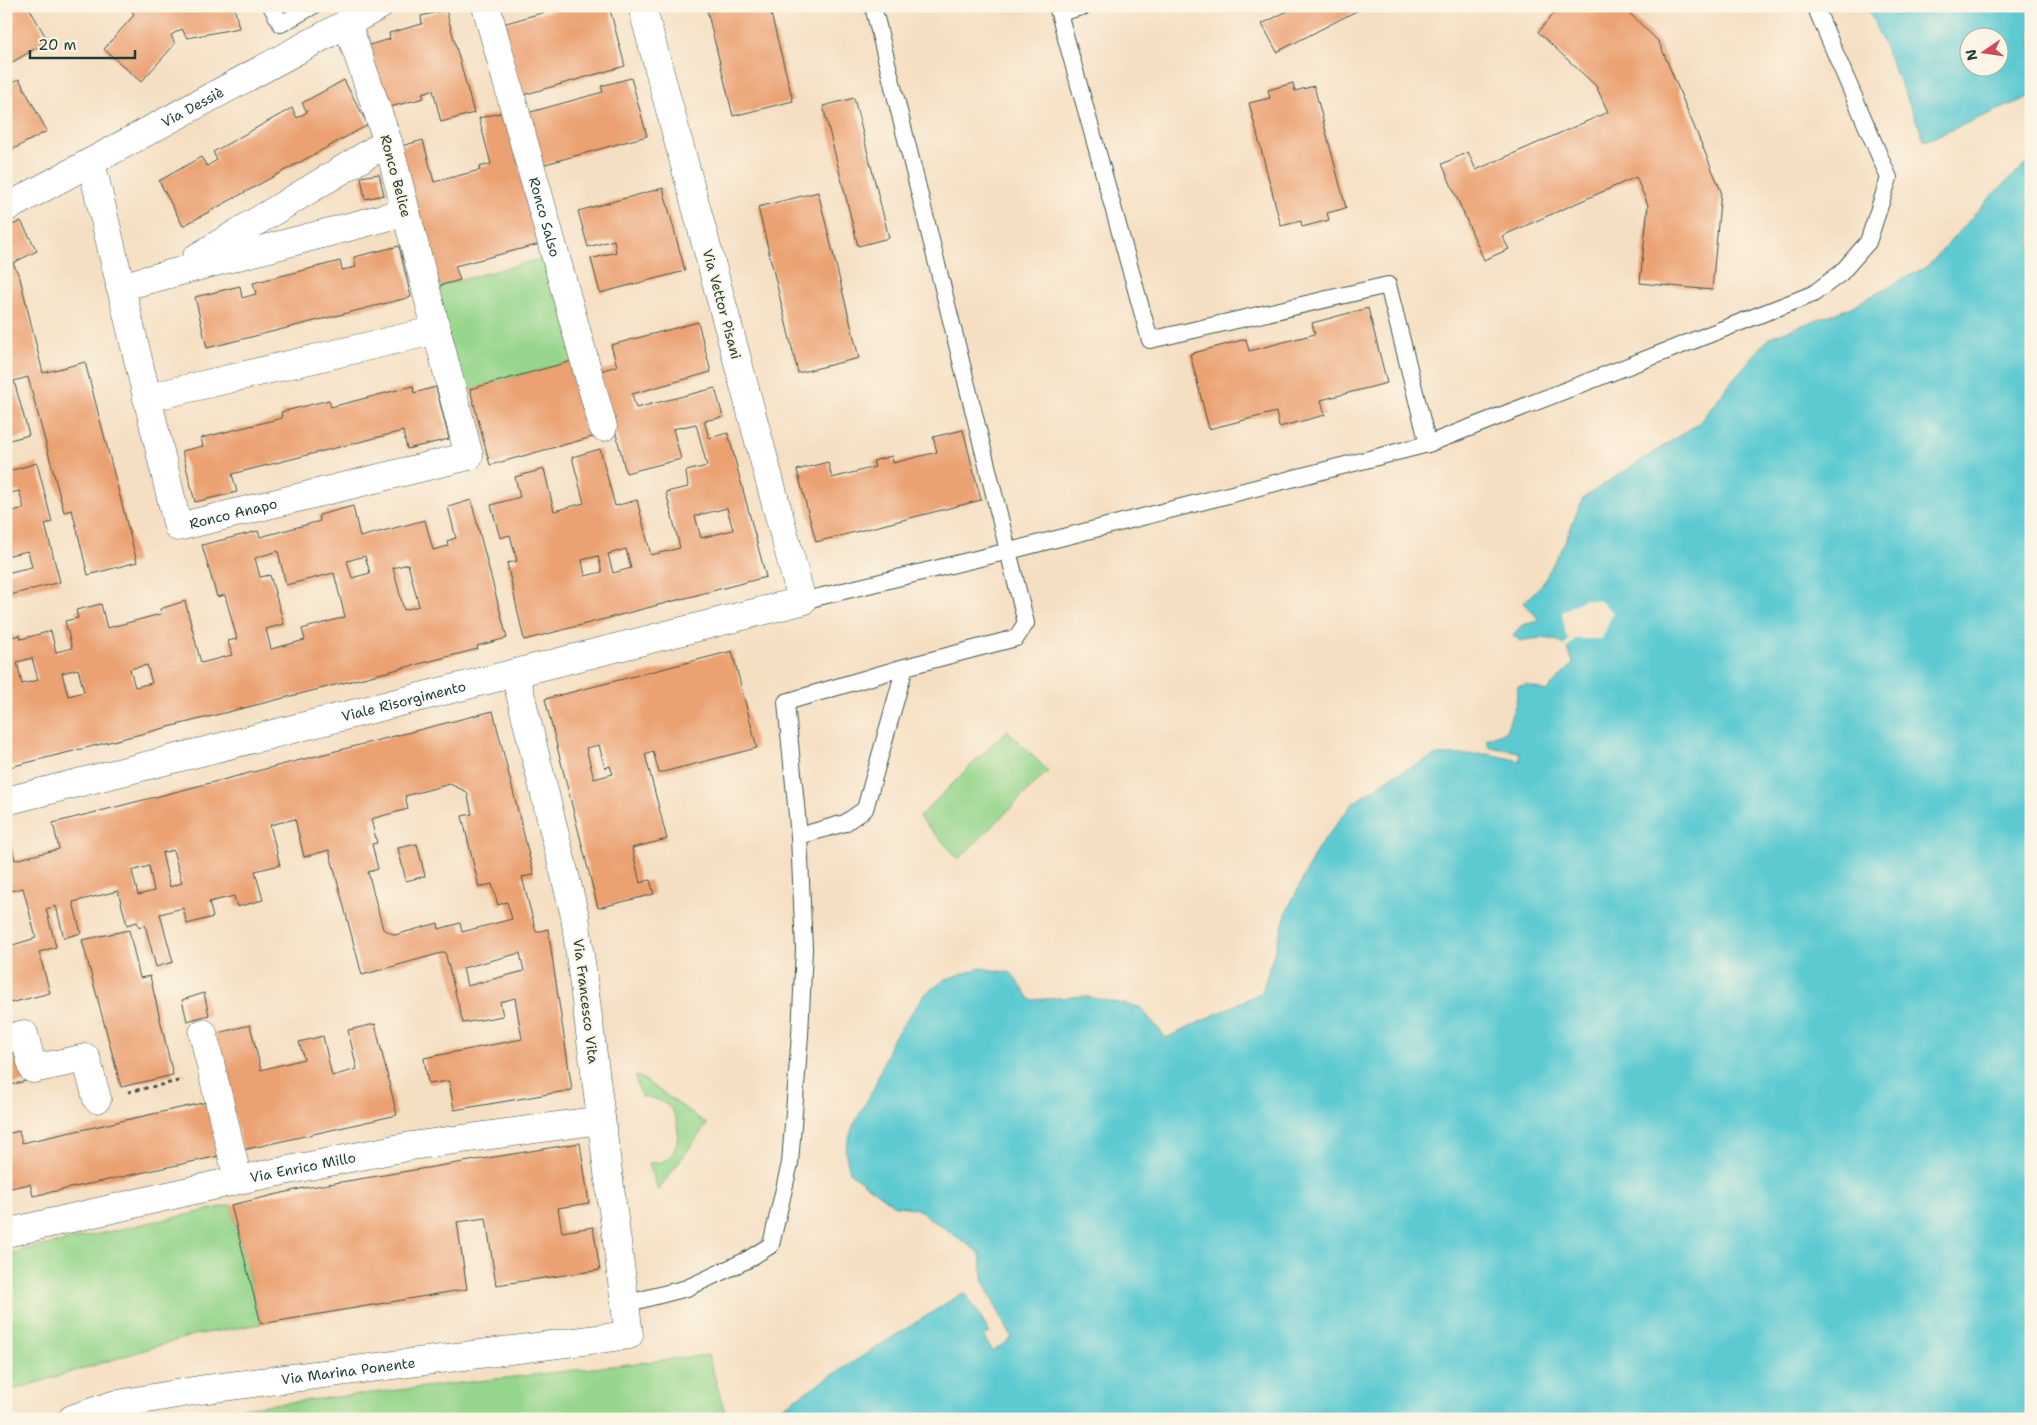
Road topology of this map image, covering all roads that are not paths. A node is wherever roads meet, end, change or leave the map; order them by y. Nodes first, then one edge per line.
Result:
1 (271, 6) edge
2 (313, 6) edge
3 (379, 6) edge
4 (486, 6) edge
5 (642, 6) edge
6 (873, 6) edge
7 (1085, 6) edge
8 (1815, 6) edge
9 (1058, 10) edge
10 (347, 23) junction
11 (388, 142) junction
12 (90, 162) junction
13 (6, 208) edge
14 (406, 212) junction
15 (170, 274) junction
16 (120, 287) junction
17 (437, 330) junction
18 (147, 398) junction
19 (603, 427) dead end
20 (1428, 444) junction
21 (1009, 551) junction
22 (802, 601) junction
23 (905, 667) junction
24 (515, 673) junction
25 (6, 801) edge
26 (799, 836) junction
27 (202, 1033) dead end
28 (6, 1039) edge
29 (97, 1099) road end
30 (601, 1120) junction
31 (238, 1180) junction
32 (6, 1233) edge
33 (625, 1304) junction
34 (629, 1335) joint
35 (72, 1419) edge

1 - 2 lane
3 - 10 street, Via Dessiè
4 - 19 street, Ronco Salso
5 - 22 street, Via Vettor Pisani
6 - 21 lane
7 - 9 lane
8 - 20 lane
9 - 20 lane
10 - 11 street, Ronco Belice
10 - 12 street, Via Dessiè
11 - 14 street, Ronco Belice
11 - 15 street
12 - 13 street, Via Dessiè
12 - 16 street, Ronco Anapo
14 - 15 street
14 - 17 street, Ronco Belice
15 - 16 street
16 - 18 street, Ronco Anapo
17 - 18 street
17 - 18 street, Ronco Anapo
20 - 21 lane
21 - 22 lane
21 - 23 lane
22 - 24 street, Viale Risorgimento
23 - 26 lane
23 - 26 lane
24 - 25 street, Viale Risorgimento
24 - 30 street, Via Francesco Vita
26 - 33 lane
27 - 31 street
28 - 29 street
30 - 31 street, Via Enrico Millo
30 - 33 street, Via Francesco Vita
31 - 32 street, Via Enrico Millo
33 - 34 street, Via Francesco Vita
34 - 35 street, Via Marina Ponente

